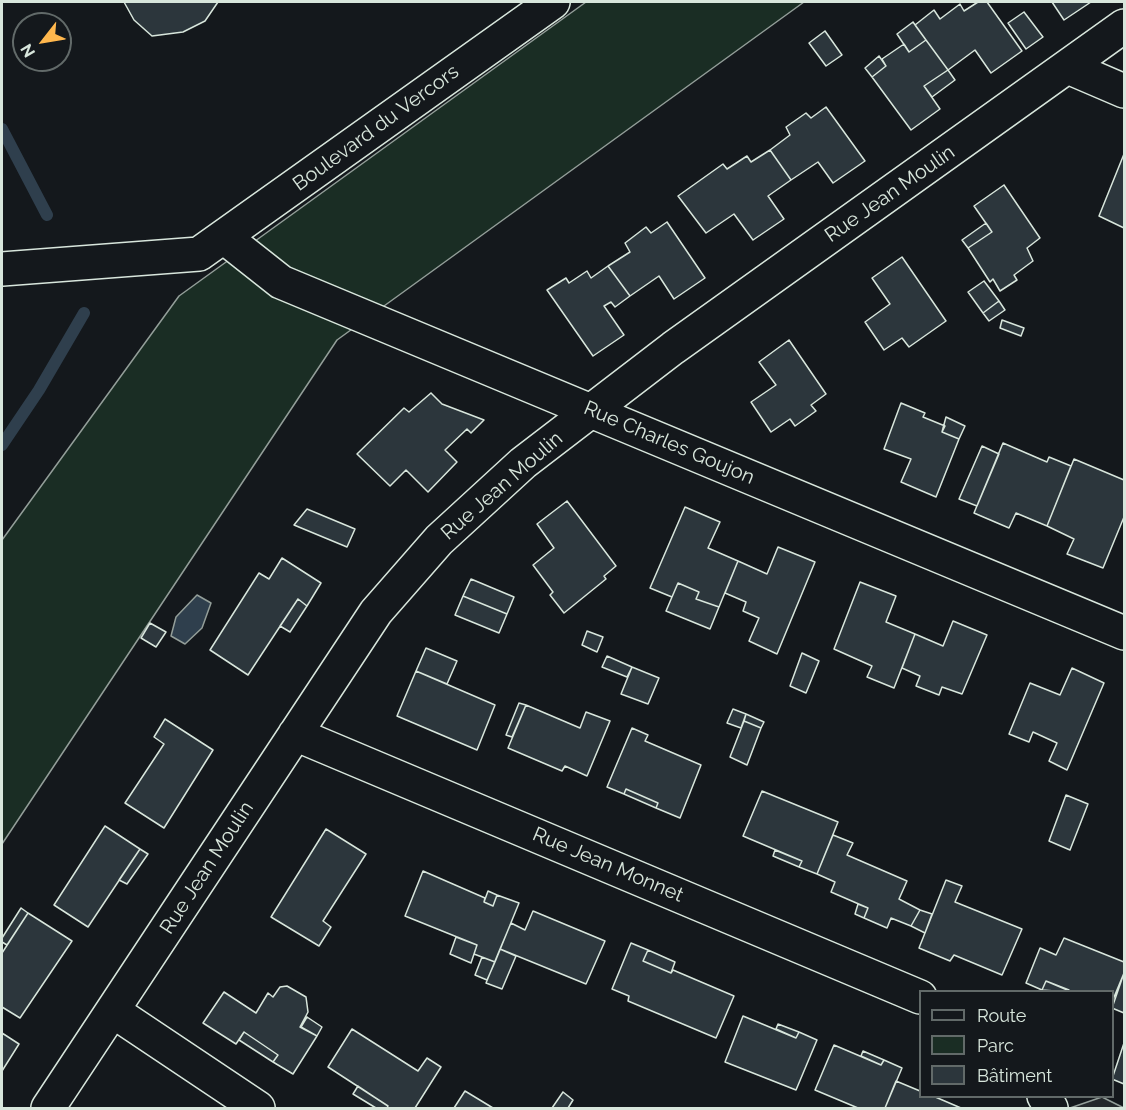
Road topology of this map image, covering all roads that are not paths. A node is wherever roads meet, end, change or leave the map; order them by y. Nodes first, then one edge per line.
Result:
1 (553, 2) edge
2 (1125, 26) edge
3 (1068, 67) junction
4 (1125, 91) edge
5 (211, 245) junction
6 (17, 268) edge
7 (592, 410) junction
8 (1125, 633) edge
9 (295, 734) junction
10 (919, 997) edge
11 (112, 1011) junction
12 (48, 1108) edge
13 (258, 1108) edge

1 - 5 street, Boulevard du Vercors
2 - 3 street, Rue Jean Moulin
3 - 4 street
3 - 7 street, Rue Jean Moulin
5 - 6 street
5 - 7 street, Rue Charles Goujon
7 - 8 street, Rue Charles Goujon
7 - 9 street, Rue Jean Moulin
9 - 10 street, Rue Jean Monnet
9 - 11 street, Rue Jean Moulin
11 - 12 street, Rue Jean Moulin
11 - 13 street

